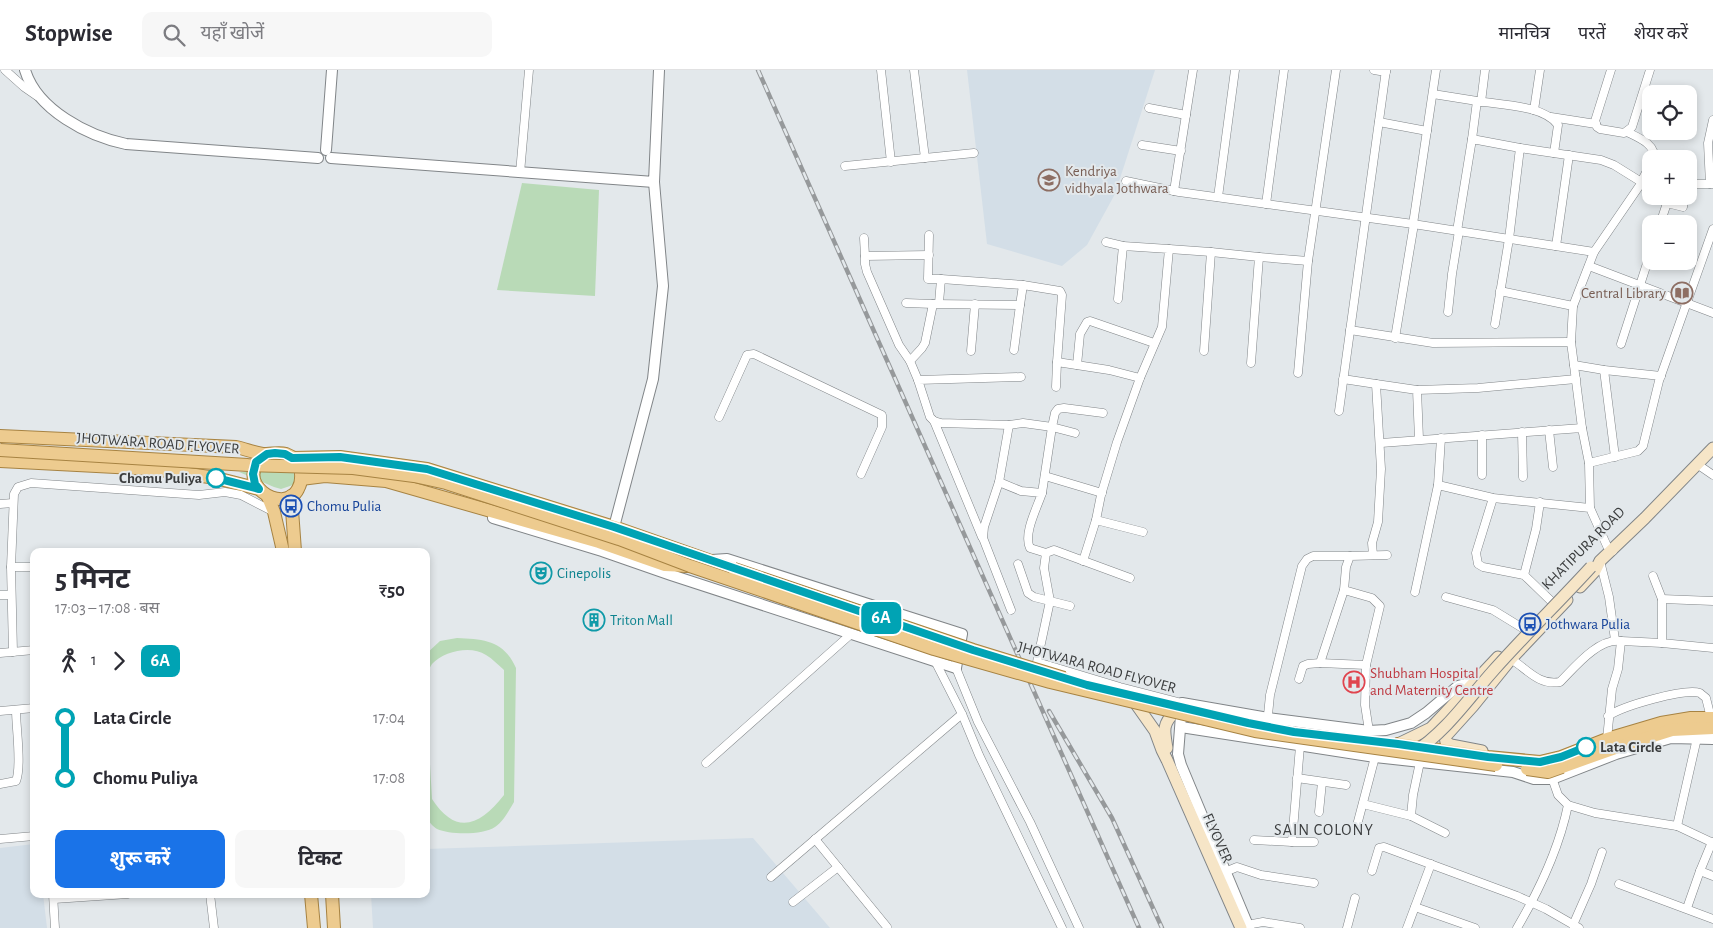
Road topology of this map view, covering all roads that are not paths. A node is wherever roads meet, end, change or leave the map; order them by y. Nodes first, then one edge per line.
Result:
1 (5, 70) edge
2 (25, 70) edge
3 (332, 70) edge
4 (528, 70) edge
5 (659, 70) edge
6 (881, 70) edge
7 (914, 70) edge
8 (1193, 70) edge
9 (1235, 70) edge
10 (1284, 70) edge
11 (1336, 70) edge
12 (1374, 70) edge
13 (1436, 70) edge
14 (1485, 70) edge
15 (1540, 70) edge
16 (1612, 70) edge
17 (1650, 70) edge
18 (1386, 71) edge
19 (1432, 94) junction
20 (41, 98) junction
21 (1479, 101) junction
22 (1149, 108) dead end
23 (1534, 110) junction
24 (1186, 115) junction
25 (1550, 117) junction
26 (1713, 120) edge
27 (1379, 122) junction
28 (1596, 124) junction
29 (1427, 131) junction
30 (1627, 132) junction
31 (1472, 139) junction
32 (1142, 146) dead end
33 (1520, 148) junction
34 (1654, 150) edge
35 (1180, 151) junction
36 (974, 153) dead end
37 (1554, 153) junction
38 (325, 155) junction
39 (1569, 155) junction
40 (925, 158) junction
41 (891, 162) junction
42 (845, 166) dead end
43 (520, 172) junction
44 (1126, 181) dead end
45 (1642, 181) edge
46 (654, 182) junction
47 (1642, 184) edge
48 (1697, 184) edge
49 (1711, 184) edge
50 (1174, 191) junction
51 (1218, 197) junction
52 (1266, 204) junction
53 (1315, 211) junction
54 (1366, 218) junction
55 (1413, 224) junction
56 (1713, 229) edge
57 (1458, 231) junction
58 (928, 235) dead end
59 (864, 238) dead end
60 (1509, 239) junction
61 (1106, 242) dead end
62 (1123, 246) junction
63 (1556, 246) junction
64 (1169, 249) junction
65 (1211, 252) junction
66 (1594, 252) junction
67 (928, 255) junction
68 (864, 256) junction
69 (1259, 257) junction
70 (1308, 261) junction
71 (1589, 266) junction
72 (1645, 270) edge
73 (941, 279) junction
74 (1022, 285) junction
75 (1641, 285) junction
76 (1500, 291) junction
77 (1118, 299) dead end
78 (1686, 302) junction
79 (906, 303) dead end
80 (936, 303) junction
81 (975, 304) junction
82 (1020, 305) junction
83 (1573, 306) junction
84 (1448, 312) dead end
85 (1713, 313) edge
86 (1494, 324) dead end
87 (1350, 330) junction
88 (1396, 338) junction
89 (1571, 342) junction
90 (1154, 344) junction
91 (1621, 344) dead end
92 (1014, 350) dead end
93 (971, 351) dead end
94 (1204, 351) dead end
95 (910, 361) junction
96 (1057, 362) junction
97 (1251, 363) dead end
98 (1077, 365) junction
99 (1574, 365) junction
100 (1604, 370) junction
101 (1298, 373) dead end
102 (1660, 376) junction
103 (1020, 377) dead end
104 (1140, 378) junction
105 (1343, 379) junction
106 (1576, 379) junction
107 (918, 380) junction
108 (1376, 384) junction
109 (1056, 387) dead end
110 (1417, 390) junction
111 (1339, 410) dead end
112 (1102, 413) dead end
113 (719, 417) dead end
114 (934, 421) junction
115 (1009, 425) junction
116 (1052, 427) junction
117 (1582, 428) junction
118 (1549, 430) junction
119 (1522, 432) junction
120 (1075, 433) dead end
121 (1482, 435) junction
122 (0, 436) edge
123 (1441, 438) junction
124 (1713, 438) edge
125 (1419, 440) junction
126 (1381, 443) junction
127 (1713, 448) edge
128 (0, 450) edge
129 (267, 454) junction
130 (1615, 457) junction
131 (292, 458) junction
132 (0, 461) edge
133 (1589, 463) junction
134 (1697, 464) junction
135 (1553, 467) dead end
136 (861, 474) dead end
137 (1482, 475) dead end
138 (1713, 475) edge
139 (1045, 476) junction
140 (1523, 476) dead end
141 (301, 480) junction
142 (999, 482) junction
143 (1438, 485) junction
144 (263, 493) junction
145 (1042, 493) junction
146 (1102, 493) junction
147 (291, 496) junction
148 (439, 496) junction
149 (1493, 498) junction
150 (1540, 502) junction
151 (13, 503) junction
152 (0, 504) edge
153 (1590, 508) junction
154 (274, 512) junction
155 (1096, 520) junction
156 (614, 527) junction
157 (1143, 532) dead end
158 (983, 538) junction
159 (282, 548) edge
160 (295, 548) edge
161 (1610, 548) junction
162 (1046, 553) junction
163 (1372, 555) junction
164 (1387, 555) dead end
165 (1350, 556) junction
166 (708, 560) junction
167 (1083, 561) junction
168 (1018, 564) dead end
169 (1596, 564) junction
170 (690, 566) junction
171 (11, 567) junction
172 (30, 567) edge
173 (1524, 575) junction
174 (1653, 576) dead end
175 (1130, 578) dead end
176 (1344, 590) junction
177 (1416, 592) dead end
178 (0, 595) edge
179 (11, 595) junction
180 (1446, 597) dead end
181 (1662, 599) junction
182 (1050, 601) junction
183 (1552, 601) junction
184 (1713, 601) edge
185 (1070, 606) dead end
186 (1011, 610) dead end
187 (1524, 629) junction
188 (850, 634) junction
189 (1618, 640) junction
190 (1662, 644) junction
191 (1713, 648) edge
192 (30, 650) edge
193 (13, 652) junction
194 (0, 654) edge
195 (1511, 659) junction
196 (935, 661) junction
197 (1320, 663) junction
198 (1366, 665) junction
199 (956, 668) junction
200 (1299, 679) dead end
201 (1476, 681) junction
202 (1136, 704) junction
203 (30, 708) edge
204 (1179, 708) junction
205 (16, 710) junction
206 (0, 711) edge
207 (962, 714) junction
208 (1608, 716) junction
209 (1268, 718) junction
210 (1712, 721) edge
211 (978, 722) junction
212 (1181, 727) junction
213 (968, 728) junction
214 (1369, 731) junction
215 (1697, 738) junction
216 (1607, 739) junction
217 (1713, 739) edge
218 (1266, 741) junction
219 (1398, 744) junction
220 (1300, 746) junction
221 (1482, 756) junction
222 (1375, 757) junction
223 (1416, 758) junction
224 (1167, 760) junction
225 (1548, 760) junction
226 (1561, 762) junction
227 (706, 763) dead end
228 (1528, 766) junction
229 (1297, 778) junction
230 (1552, 779) junction
231 (1322, 782) junction
232 (0, 784) edge
233 (1346, 785) dead end
234 (1363, 804) junction
235 (1568, 805) junction
236 (1319, 812) dead end
237 (1411, 816) junction
238 (1677, 826) junction
239 (1356, 829) dead end
240 (1445, 832) dead end
241 (30, 836) edge
242 (0, 839) edge
243 (815, 840) junction
244 (1254, 840) dead end
245 (1292, 842) junction
246 (1314, 842) dead end
247 (1713, 842) edge
248 (1602, 852) dead end
249 (1431, 864) junction
250 (838, 867) junction
251 (1372, 871) dead end
252 (1700, 871) junction
253 (1225, 872) junction
254 (1713, 876) edge
255 (771, 877) dead end
256 (1314, 883) dead end
257 (1619, 884) dead end
258 (54, 898) edge
259 (210, 898) edge
260 (311, 898) edge
261 (332, 898) edge
262 (1355, 898) dead end
263 (793, 902) dead end
264 (1531, 903) junction
265 (1415, 907) junction
266 (1687, 908) junction
267 (1713, 919) edge
268 (1576, 926) edge
269 (887, 927) edge
270 (1246, 927) edge
271 (55, 928) edge
272 (214, 928) edge
273 (314, 928) edge
274 (334, 928) edge
275 (1062, 928) edge
276 (1079, 928) edge
277 (1300, 928) edge
278 (1347, 928) edge
279 (1407, 928) edge
280 (1475, 928) edge
281 (1517, 928) edge

1 - 20 street
2 - 20 street
3 - 38 street
4 - 43 street
5 - 46 street
6 - 41 street
7 - 40 street
8 - 24 street
9 - 51 street
10 - 52 street
11 - 53 street
12 - 18 street
13 - 19 street
14 - 21 street
15 - 23 street
16 - 28 street
17 - 30 street
18 - 27 street
19 - 21 street
19 - 29 street
20 - 38 street
21 - 23 street
21 - 31 street
22 - 24 street
23 - 25 street
24 - 35 street
25 - 28 street
25 - 37 street
26 - 49 street
27 - 29 street
27 - 54 street
28 - 30 street
29 - 55 street
30 - 34 street
31 - 33 street
31 - 57 street
32 - 35 street
33 - 37 street
33 - 60 street
35 - 50 street
36 - 40 street
37 - 39 street
38 - 43 street
39 - 45 street
39 - 63 street
40 - 41 street
41 - 42 street
43 - 46 street
44 - 50 street
46 - 156 street
47 - 66 street
48 - 49 street
50 - 51 street
51 - 52 street
52 - 53 street
53 - 54 street
53 - 70 street
54 - 55 street
54 - 87 street
55 - 57 street
55 - 88 street
56 - 78 street
57 - 60 street
57 - 84 street
58 - 67 street
59 - 68 street
60 - 63 street
60 - 76 street
61 - 62 street
62 - 64 street
62 - 77 street
63 - 66 street
64 - 65 street
64 - 90 street
65 - 69 street
65 - 94 street
66 - 71 street
67 - 68 street
67 - 73 street
68 - 95 street
69 - 70 street
69 - 97 street
70 - 101 street
71 - 75 street
71 - 83 street
72 - 75 street
73 - 74 street
73 - 80 street
74 - 82 street
74 - 96 street
75 - 78 street
75 - 91 street
76 - 83 street
76 - 86 street
78 - 85 street
78 - 102 street
79 - 80 street
80 - 81 street
80 - 95 street
81 - 82 street
81 - 93 street
82 - 92 street
83 - 89 street
87 - 88 street
87 - 105 street
88 - 89 street
89 - 99 street
90 - 98 street
90 - 104 street
95 - 107 street
96 - 98 street
96 - 109 street
98 - 104 street
99 - 100 street
99 - 106 street
100 - 102 street
100 - 130 street
102 - 130 street
103 - 107 street
104 - 146 street
105 - 108 street
105 - 111 street
106 - 110 street
106 - 117 street
107 - 114 street
108 - 110 street
108 - 126 street
110 - 125 street
112 - 116 street
113 - 136 street
114 - 115 street
114 - 158 street
115 - 116 street
115 - 142 street
116 - 120 street
116 - 139 street
117 - 118 street
117 - 133 street
118 - 119 street
118 - 135 street
119 - 121 street
119 - 140 street
121 - 123 street
121 - 137 street
122 - 129 main road
123 - 125 street
123 - 143 street
124 - 161 main road, KHATIPURA ROAD
125 - 126 street
126 - 163 street
127 - 134 main road
128 - 170 main road, JHOTWARA ROAD FLYOVER, bridge
129 - 131 main road
129 - 144 main road
130 - 133 street
131 - 141 main road
131 - 156 main road, JHOTWARA ROAD FLYOVER
132 - 144 main road
133 - 153 street
134 - 138 street
134 - 161 main road
139 - 145 street
139 - 146 street
141 - 147 main road
141 - 148 main road, JHOTWARA ROAD FLYOVER
142 - 145 street
142 - 158 street
143 - 149 street
143 - 177 street
144 - 147 main road
144 - 154 main road
145 - 162 street
146 - 155 street
147 - 160 main road
148 - 170 main road, JHOTWARA ROAD FLYOVER
148 - 188 street
149 - 150 street
149 - 173 street
150 - 153 street
150 - 173 street
151 - 152 street
151 - 154 street
151 - 171 street
153 - 161 street
154 - 159 main road
155 - 157 street
155 - 167 street
156 - 166 main road, JHOTWARA ROAD FLYOVER
158 - 186 street
161 - 169 main road
161 - 183 main road, KHATIPURA ROAD
162 - 167 street
162 - 182 street
163 - 164 street
163 - 165 street
165 - 176 street
165 - 209 street
166 - 199 street
166 - 219 main road, JHOTWARA ROAD FLYOVER, bridge
167 - 175 street
168 - 182 street
169 - 189 street
169 - 195 main road
169 - 223 main road, bridge
170 - 202 main road, JHOTWARA ROAD FLYOVER, bridge
171 - 172 street
171 - 179 street
173 - 183 street
174 - 181 street
176 - 197 street
176 - 198 street
178 - 179 street
179 - 193 street
180 - 187 street
181 - 184 street
181 - 190 street
182 - 185 street
182 - 204 street
183 - 187 main road, KHATIPURA ROAD
187 - 201 main road, KHATIPURA ROAD
188 - 196 street
188 - 227 street
189 - 190 street
189 - 195 street
189 - 208 street
190 - 191 street
192 - 193 street
193 - 194 street
195 - 221 main road
196 - 199 street
196 - 207 street
197 - 198 street
197 - 200 street
198 - 214 street
199 - 211 street
201 - 214 street
201 - 219 main road, KHATIPURA ROAD
202 - 204 main road, JHOTWARA ROAD FLYOVER, bridge
202 - 224 main road, FLYOVER
203 - 205 street
204 - 209 street
204 - 212 street
204 - 223 main road, JHOTWARA ROAD FLYOVER, bridge
204 - 224 main road, FLYOVER
205 - 206 street
205 - 232 street
207 - 213 street
207 - 243 street
208 - 210 street
208 - 216 street
209 - 214 street
209 - 218 street
210 - 216 main road
210 - 226 main road
211 - 213 street
211 - 276 street
212 - 218 street
212 - 253 street
213 - 275 street
215 - 217 street
215 - 230 street
215 - 238 street
216 - 226 main road
218 - 220 street
219 - 221 main road, JHOTWARA ROAD FLYOVER
220 - 222 street
220 - 229 street
221 - 228 main road, JHOTWARA ROAD FLYOVER
222 - 223 street
222 - 234 street
223 - 228 main road, JHOTWARA ROAD FLYOVER, bridge
223 - 230 street
223 - 237 street
224 - 270 main road, FLYOVER
225 - 226 main road
225 - 228 main road
225 - 230 street
226 - 228 main road, bridge
229 - 231 street
229 - 245 street
230 - 235 street
231 - 233 street
231 - 236 street
234 - 237 street
234 - 239 street
235 - 238 street
235 - 264 street
237 - 240 street
238 - 247 street
241 - 242 street
243 - 250 street
243 - 255 street
244 - 245 street
245 - 246 street
247 - 252 street
248 - 268 street
249 - 251 street
249 - 264 street
249 - 265 street
250 - 263 street
250 - 269 street
252 - 254 street
252 - 266 street
253 - 256 street
253 - 270 street
257 - 266 street
258 - 271 street
259 - 272 street
260 - 273 main road
261 - 274 main road
262 - 278 street
264 - 268 street
264 - 281 street
265 - 279 street
265 - 280 street
266 - 267 street
270 - 277 street

